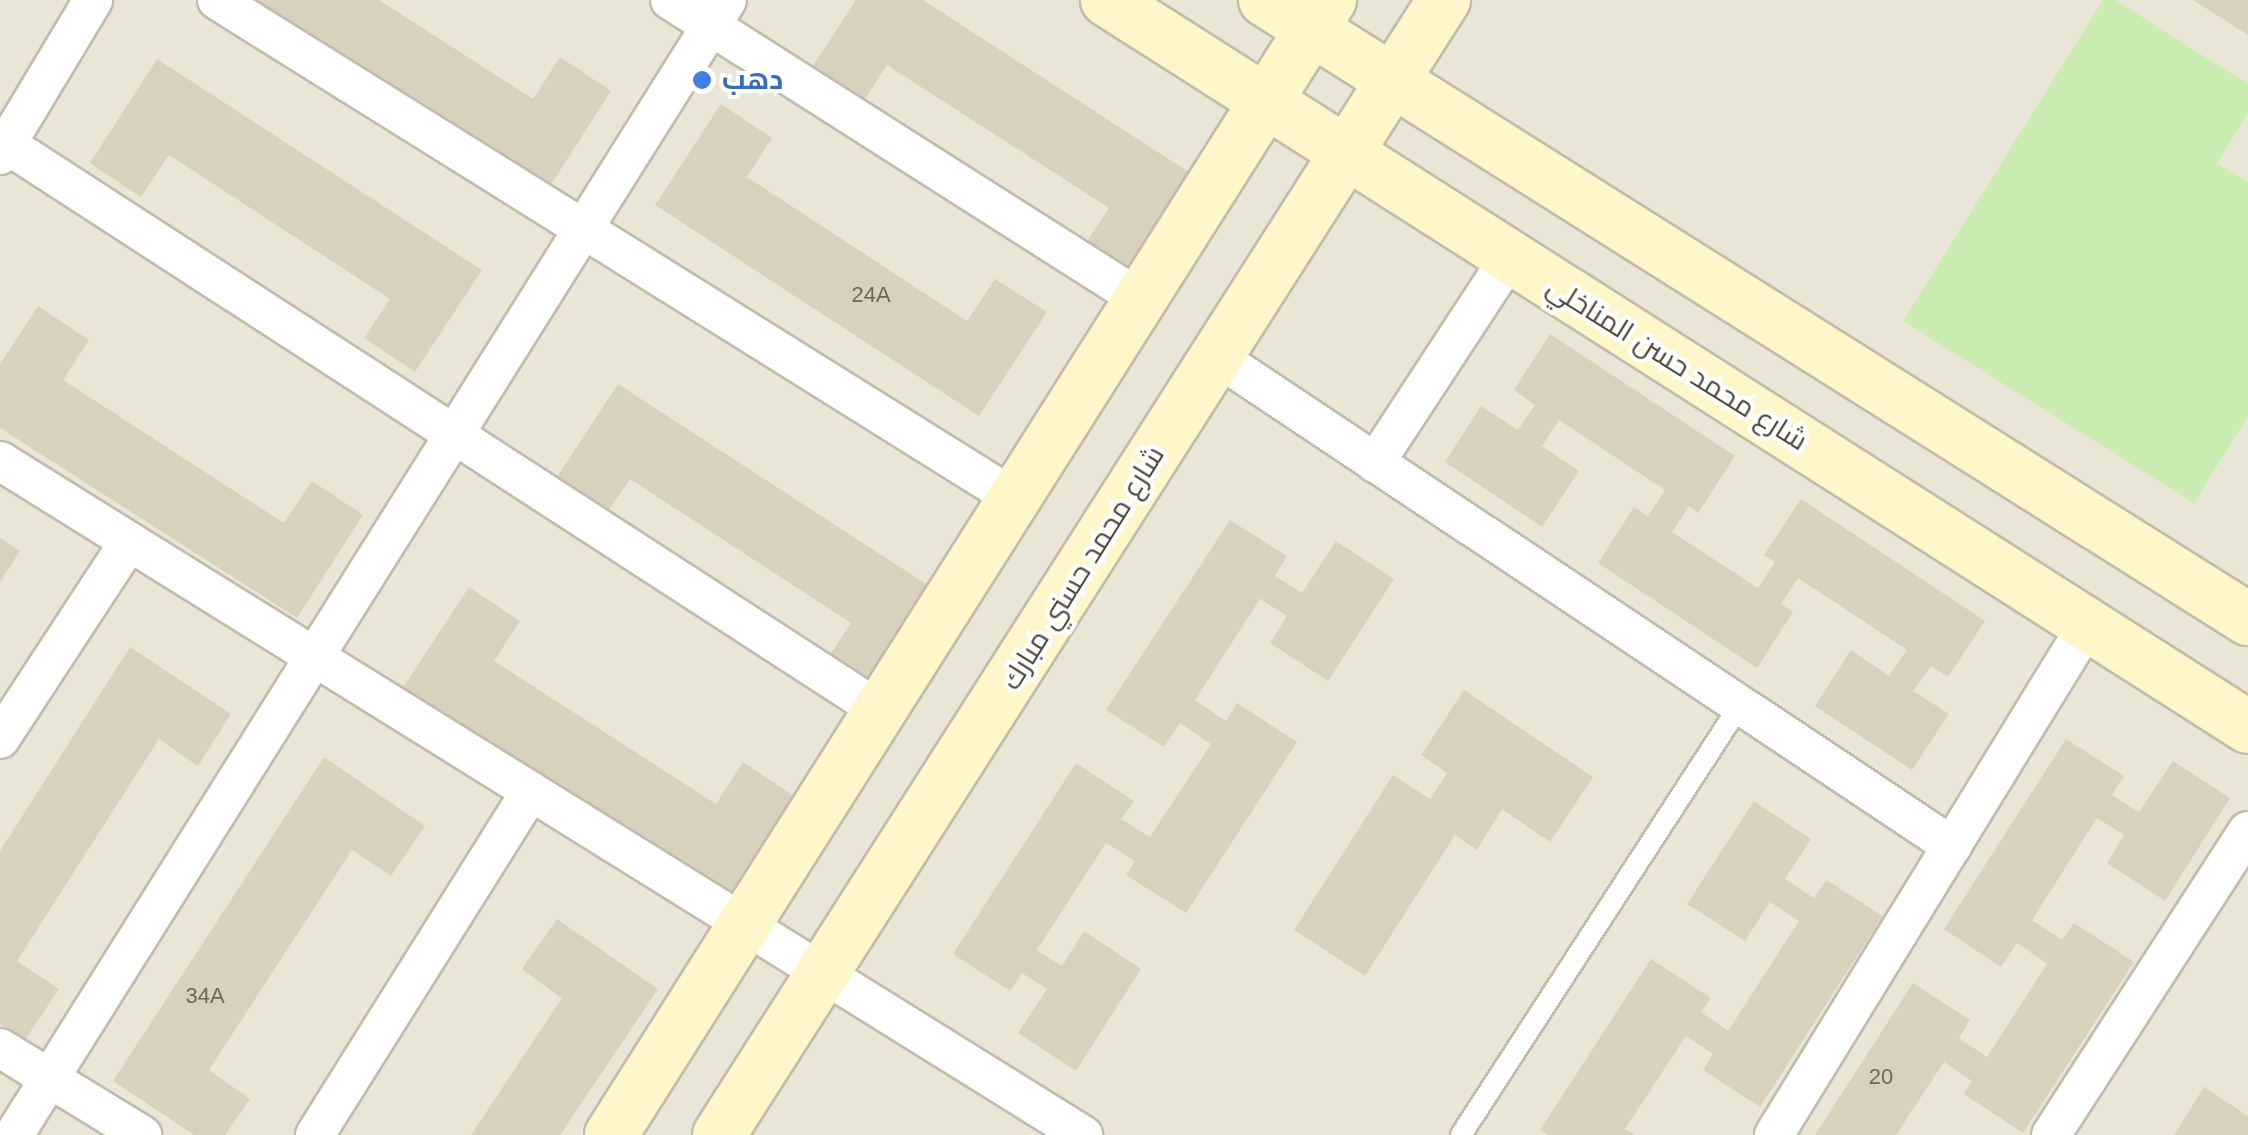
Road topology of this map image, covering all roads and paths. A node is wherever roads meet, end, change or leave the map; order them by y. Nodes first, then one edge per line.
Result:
1 (93, 0) edge
2 (217, 0) edge
3 (670, 0) edge
4 (1106, 0) edge
5 (1265, 0) edge
6 (1444, 0) edge
7 (719, 13) edge
8 (1321, 15) edge
9 (1393, 80) junction
10 (1266, 102) junction
11 (2, 146) edge
12 (1347, 153) junction
13 (582, 229) junction
14 (1510, 257) junction
15 (1140, 299) junction
16 (1217, 357) junction
17 (454, 434) junction
18 (0, 461) edge
19 (1375, 462) junction
20 (1014, 498) junction
21 (129, 542) junction
22 (2248, 619) edge
23 (2088, 624) junction
24 (314, 657) junction
25 (1740, 705) junction
26 (878, 710) junction
27 (2248, 727) edge
28 (0, 739) edge
29 (531, 791) junction
30 (2248, 831) edge
31 (1952, 846) junction
32 (744, 923) junction
33 (825, 974) junction
34 (0, 1048) edge
35 (50, 1078) junction
36 (1041, 1124) edge
37 (14, 1135) edge
38 (142, 1135) edge
39 (316, 1135) edge
40 (611, 1135) edge
41 (718, 1135) edge
42 (1083, 1135) edge
43 (1461, 1135) edge
44 (1774, 1135) edge
45 (2051, 1135) edge

1 - 11 street
2 - 13 street
3 - 7 street
4 - 10 street, شارع محمد حسن المناخلي
5 - 8 street
6 - 9 street, شارع محمد حسني مبارك
7 - 13 street
7 - 15 street
8 - 9 street
8 - 10 street
9 - 12 street, شارع محمد حسني مبارك
9 - 22 street
10 - 12 street, شارع محمد حسن المناخلي
10 - 15 street
11 - 17 street
12 - 14 street, شارع محمد حسن المناخلي
12 - 16 street, شارع محمد حسني مبارك
13 - 17 street
13 - 20 street
14 - 19 street
14 - 23 street, شارع محمد حسن المناخلي
15 - 20 street
16 - 19 street
16 - 33 street, شارع محمد حسني مبارك
17 - 24 street
17 - 26 street
18 - 21 street
19 - 25 street
20 - 26 street
21 - 24 street
21 - 28 street
23 - 27 street, شارع محمد حسن المناخلي
23 - 31 street
24 - 29 street
24 - 35 street
25 - 31 street
25 - 43 lane
26 - 32 street
29 - 32 street
29 - 39 street
30 - 45 street
31 - 44 street
32 - 33 street
32 - 40 street
33 - 36 street
33 - 41 street, شارع محمد حسني مبارك
34 - 35 street
35 - 37 street
35 - 38 street
36 - 42 street

